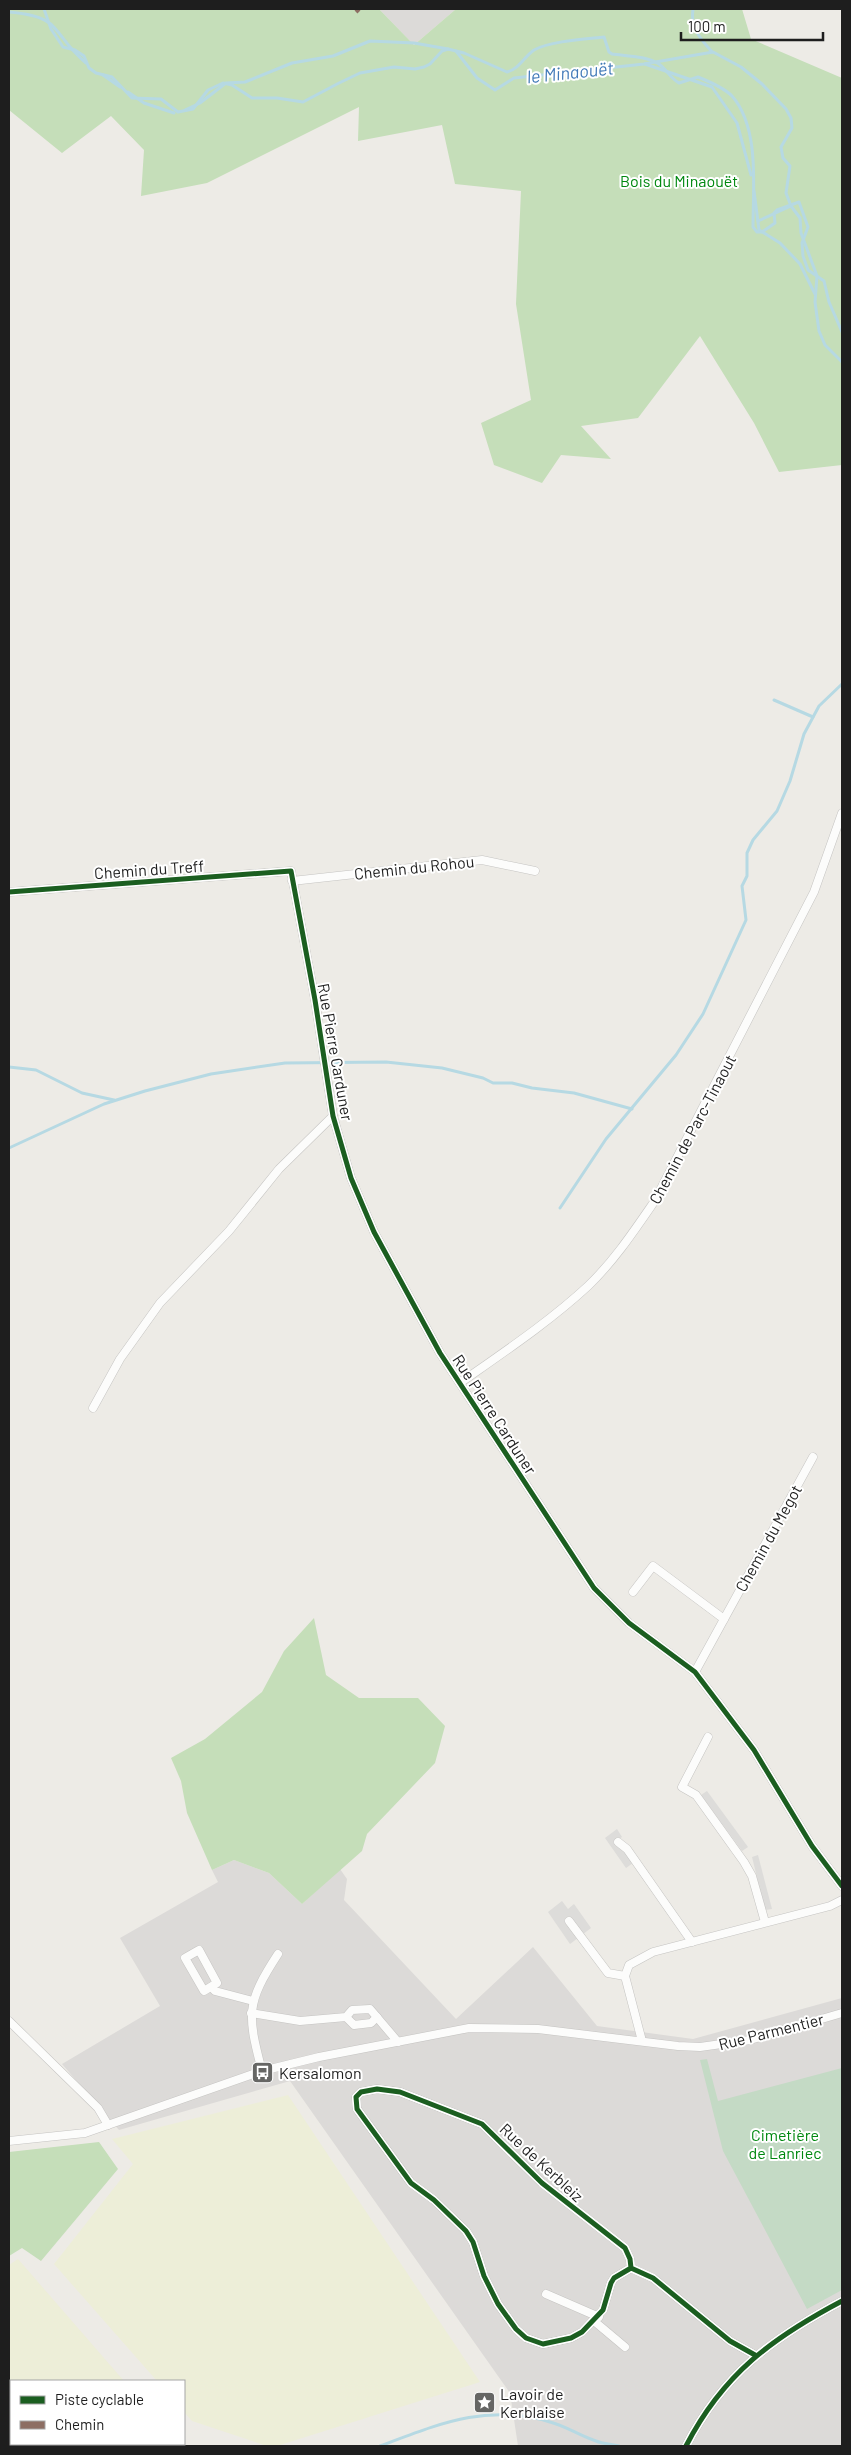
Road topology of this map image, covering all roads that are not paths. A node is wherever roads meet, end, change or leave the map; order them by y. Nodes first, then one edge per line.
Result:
1 (842, 814) edge
2 (291, 871) joint
3 (535, 871) dead end
4 (292, 881) junction
5 (9, 892) edge
6 (332, 1116) junction
7 (460, 1383) junction
8 (93, 1408) dead end
9 (813, 1457) dead end
10 (633, 1592) dead end
11 (724, 1619) junction
12 (695, 1672) junction
13 (708, 1737) dead end
14 (618, 1842) dead end
15 (842, 1886) edge
16 (842, 1900) edge
17 (569, 1921) dead end
18 (764, 1922) junction
19 (692, 1942) junction
20 (278, 1954) dead end
21 (625, 1976) junction
22 (211, 1987) junction
23 (253, 2001) junction
24 (251, 2012) junction
25 (842, 2013) edge
26 (346, 2017) junction
27 (377, 2017) junction
28 (9, 2021) edge
29 (642, 2041) junction
30 (398, 2042) junction
31 (262, 2071) junction
32 (108, 2125) junction
33 (9, 2141) edge
34 (631, 2268) junction
35 (546, 2294) dead end
36 (842, 2301) edge
37 (596, 2319) junction
38 (625, 2347) dead end
39 (755, 2355) junction
40 (686, 2446) edge

1 - 7 street, Chemin de Parc-Tinaout
2 - 4 street, Rue Pierre Carduner
2 - 5 street, Chemin du Treff
3 - 4 street, Chemin du Rohou
4 - 6 street, Rue Pierre Carduner
6 - 7 street, Rue Pierre Carduner
6 - 8 street
7 - 12 street, Rue Pierre Carduner
9 - 11 street, Chemin du Megot
10 - 11 street
11 - 12 street, Chemin du Megot
12 - 15 street, Rue Pierre Carduner
13 - 18 street
14 - 19 street
16 - 18 street
17 - 21 street
18 - 19 street
19 - 21 street
20 - 23 street
21 - 29 street
22 - 22 street
22 - 23 street
23 - 24 street
24 - 26 street
24 - 31 street
25 - 29 street, Rue Parmentier
26 - 27 street
26 - 27 street
27 - 30 street
28 - 32 street
29 - 30 street, Rue Parmentier
30 - 31 street, Rue Parmentier
31 - 32 street, Rue Parmentier
32 - 33 street, Rue Parmentier
34 - 37 street
34 - 37 street, Rue de Kerbleiz
34 - 39 street
35 - 37 street
36 - 39 street
37 - 38 street
39 - 40 street

